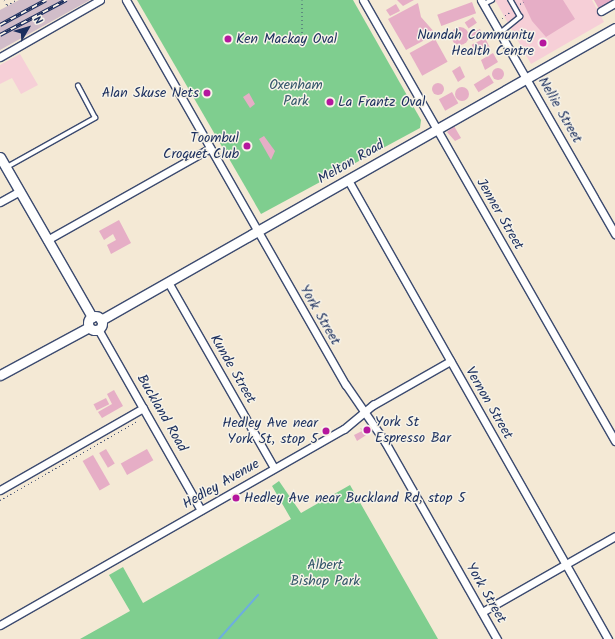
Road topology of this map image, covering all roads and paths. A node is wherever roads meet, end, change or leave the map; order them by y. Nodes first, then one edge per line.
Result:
1 (4, 0) edge
2 (16, 0) edge
3 (100, 0) edge
4 (126, 0) edge
5 (302, 0) edge
6 (363, 0) edge
7 (492, 0) edge
8 (510, 0) edge
9 (483, 2) edge
10 (523, 2) dead end
11 (615, 3) edge
12 (520, 4) dead end
13 (601, 11) dead end
14 (511, 12) dead end
15 (502, 18) dead end
16 (614, 31) edge
17 (500, 33) junction
18 (302, 38) dead end
19 (0, 57) edge
20 (526, 79) junction
21 (78, 86) dead end
22 (437, 130) junction
23 (210, 148) junction
24 (0, 157) edge
25 (6, 168) junction
26 (348, 180) junction
27 (20, 191) junction
28 (0, 202) edge
29 (258, 231) junction
30 (615, 234) edge
31 (47, 240) junction
32 (168, 282) junction
33 (92, 317) junction
34 (101, 320) junction
35 (89, 327) junction
36 (98, 329) junction
37 (450, 361) junction
38 (1, 372) edge
39 (143, 408) junction
40 (365, 414) junction
41 (140, 420) dead end
42 (615, 442) edge
43 (274, 468) junction
44 (0, 490) edge
45 (0, 500) edge
46 (201, 510) junction
47 (615, 536) edge
48 (566, 564) junction
49 (482, 612) junction
50 (0, 625) edge
51 (497, 639) edge
52 (608, 639) edge

1 - 2 path
3 - 19 street
4 - 23 street, York Street
5 - 18 path
6 - 22 street, Jenner Street
7 - 9 lane
8 - 17 lane
9 - 17 street, Nellie Street
10 - 12 path
11 - 13 street
14 - 15 path
16 - 20 street, Melton Road
17 - 20 street, Nellie Street
20 - 22 street, Melton Road
20 - 30 street, Nellie Street
21 - 25 lane
22 - 26 street, Melton Road
22 - 42 street, Jenner Street
23 - 29 street, York Street
23 - 31 street
24 - 25 street
25 - 27 street
26 - 29 street, Melton Road
26 - 37 street, Vernon Street
27 - 28 street
27 - 31 street
29 - 32 street, Melton Road
29 - 40 street, York Street
31 - 33 street
32 - 34 street, Melton Road
32 - 43 street, Kunde Street
33 - 34 street
33 - 35 street
34 - 36 street
35 - 36 street
35 - 38 street
36 - 39 street, Buckland Road
37 - 40 street, Hedley Avenue
37 - 48 street, Vernon Street
39 - 44 street
39 - 46 street, Buckland Road
40 - 43 street, Hedley Avenue
40 - 49 street, York Street
41 - 45 path
43 - 46 street, Hedley Avenue
46 - 50 street, Hedley Avenue
47 - 48 street
48 - 49 street
48 - 52 street, Vernon Street
49 - 51 street, York Street

